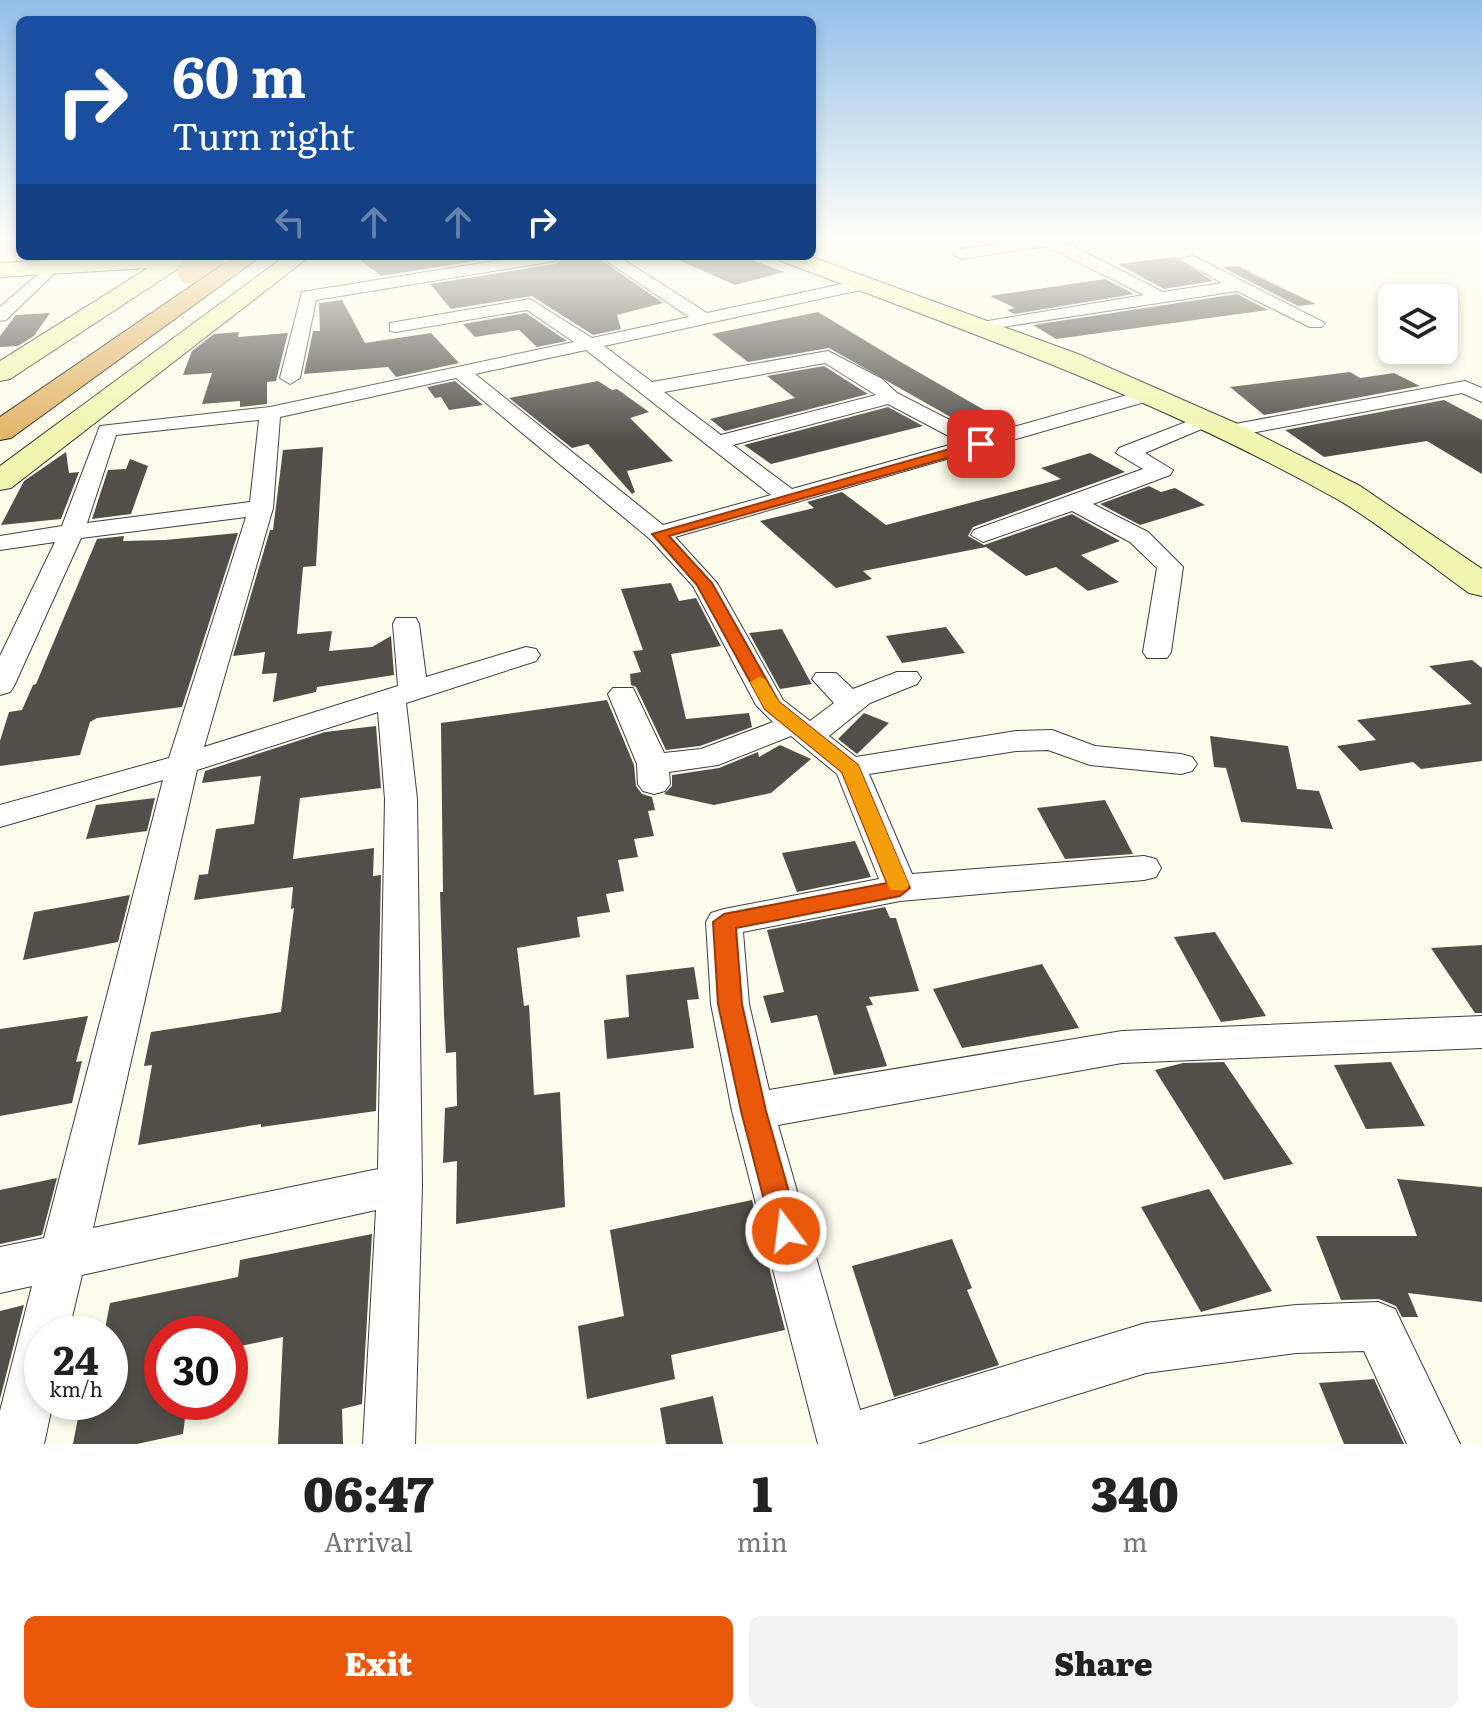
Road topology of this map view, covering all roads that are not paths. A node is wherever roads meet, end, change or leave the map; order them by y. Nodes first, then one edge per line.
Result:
1 (104, 307) edge
2 (121, 307) edge
3 (162, 307) edge
4 (231, 307) edge
5 (306, 307) edge
6 (483, 307) edge
7 (537, 307) edge
8 (686, 307) edge
9 (762, 307) edge
10 (929, 307) edge
11 (1099, 307) edge
12 (1284, 307) edge
13 (706, 320) junction
14 (1316, 323) dead end
15 (396, 327) dead end
16 (982, 327) junction
17 (592, 346) junction
18 (0, 373) edge
19 (463, 374) junction
20 (290, 378) dead end
21 (648, 389) junction
22 (1145, 396) junction
23 (1482, 396) edge
24 (0, 397) edge
25 (890, 397) junction
26 (270, 413) junction
27 (1217, 426) junction
28 (0, 431) edge
29 (718, 442) junction
30 (981, 444) junction
31 (0, 481) edge
32 (789, 498) junction
33 (1074, 503) junction
34 (261, 508) junction
35 (72, 532) junction
36 (659, 534) junction
37 (983, 535) dead end
38 (0, 543) edge
39 (1482, 585) edge
40 (406, 624) dead end
41 (1157, 652) dead end
42 (526, 655) dead end
43 (907, 678) dead end
44 (826, 679) dead end
45 (0, 686) edge
46 (402, 694) junction
47 (623, 694) dead end
48 (851, 704) junction
49 (803, 731) junction
50 (183, 764) junction
51 (1181, 764) dead end
52 (851, 769) junction
53 (0, 816) edge
54 (1144, 868) dead end
55 (900, 888) junction
56 (1482, 1032) edge
57 (753, 1111) junction
58 (400, 1185) junction
59 (62, 1257) junction
60 (0, 1270) edge
61 (48, 1316) edge
62 (24, 1418) edge
63 (843, 1443) edge
64 (18, 1444) edge
65 (389, 1444) edge
66 (1434, 1444) edge

1 - 18 main road
2 - 24 highway
3 - 28 highway
4 - 31 main road
5 - 20 street
6 - 15 street
7 - 17 street
8 - 13 street
9 - 13 street
10 - 16 main road
11 - 16 street
12 - 14 street
13 - 17 street
16 - 22 main road
17 - 19 street
17 - 21 street
19 - 26 street
19 - 36 street
21 - 25 street
21 - 29 street
22 - 27 main road
22 - 30 street
23 - 27 street
25 - 29 street
25 - 30 street
26 - 34 street
26 - 35 street
27 - 33 street
27 - 39 main road
29 - 32 street
30 - 32 street
32 - 36 street
33 - 37 street
33 - 41 street
34 - 35 street
34 - 50 street
35 - 38 street
35 - 45 street
36 - 49 street
40 - 46 street
42 - 46 street
43 - 48 street
44 - 48 street
46 - 50 street
46 - 58 street
47 - 49 street
48 - 49 street
49 - 52 street
50 - 53 street
50 - 59 street
51 - 52 street
52 - 55 street
54 - 55 street
55 - 57 street
56 - 57 street
57 - 63 street
58 - 59 street
58 - 65 street
59 - 60 street
59 - 61 street
62 - 64 street
63 - 66 street

